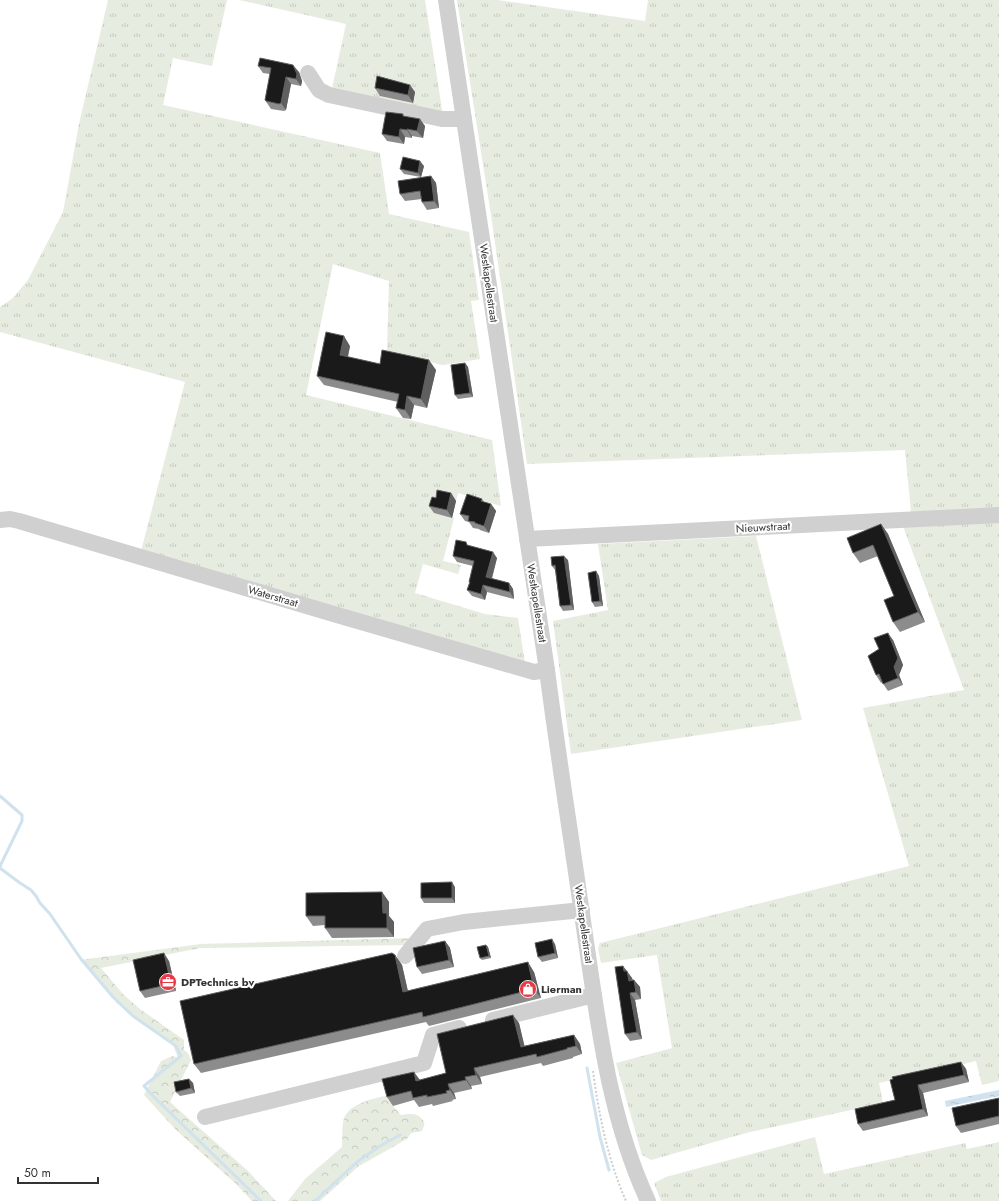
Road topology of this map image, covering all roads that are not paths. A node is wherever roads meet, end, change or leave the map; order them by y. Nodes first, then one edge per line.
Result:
1 (446, 0) edge
2 (308, 73) dead end
3 (464, 119) junction
4 (999, 515) edge
5 (0, 520) edge
6 (527, 539) junction
7 (547, 670) junction
8 (582, 910) junction
9 (405, 956) dead end
10 (594, 995) junction
11 (206, 1117) dead end
12 (648, 1201) edge

1 - 3 street, Westkapellestraat
2 - 3 street
3 - 6 street, Westkapellestraat
4 - 6 street, Nieuwstraat
5 - 7 street, Waterstraat
6 - 7 street, Westkapellestraat
7 - 8 street, Westkapellestraat
8 - 9 street
8 - 10 street, Westkapellestraat
10 - 11 street
10 - 12 street, Westkapellestraat

